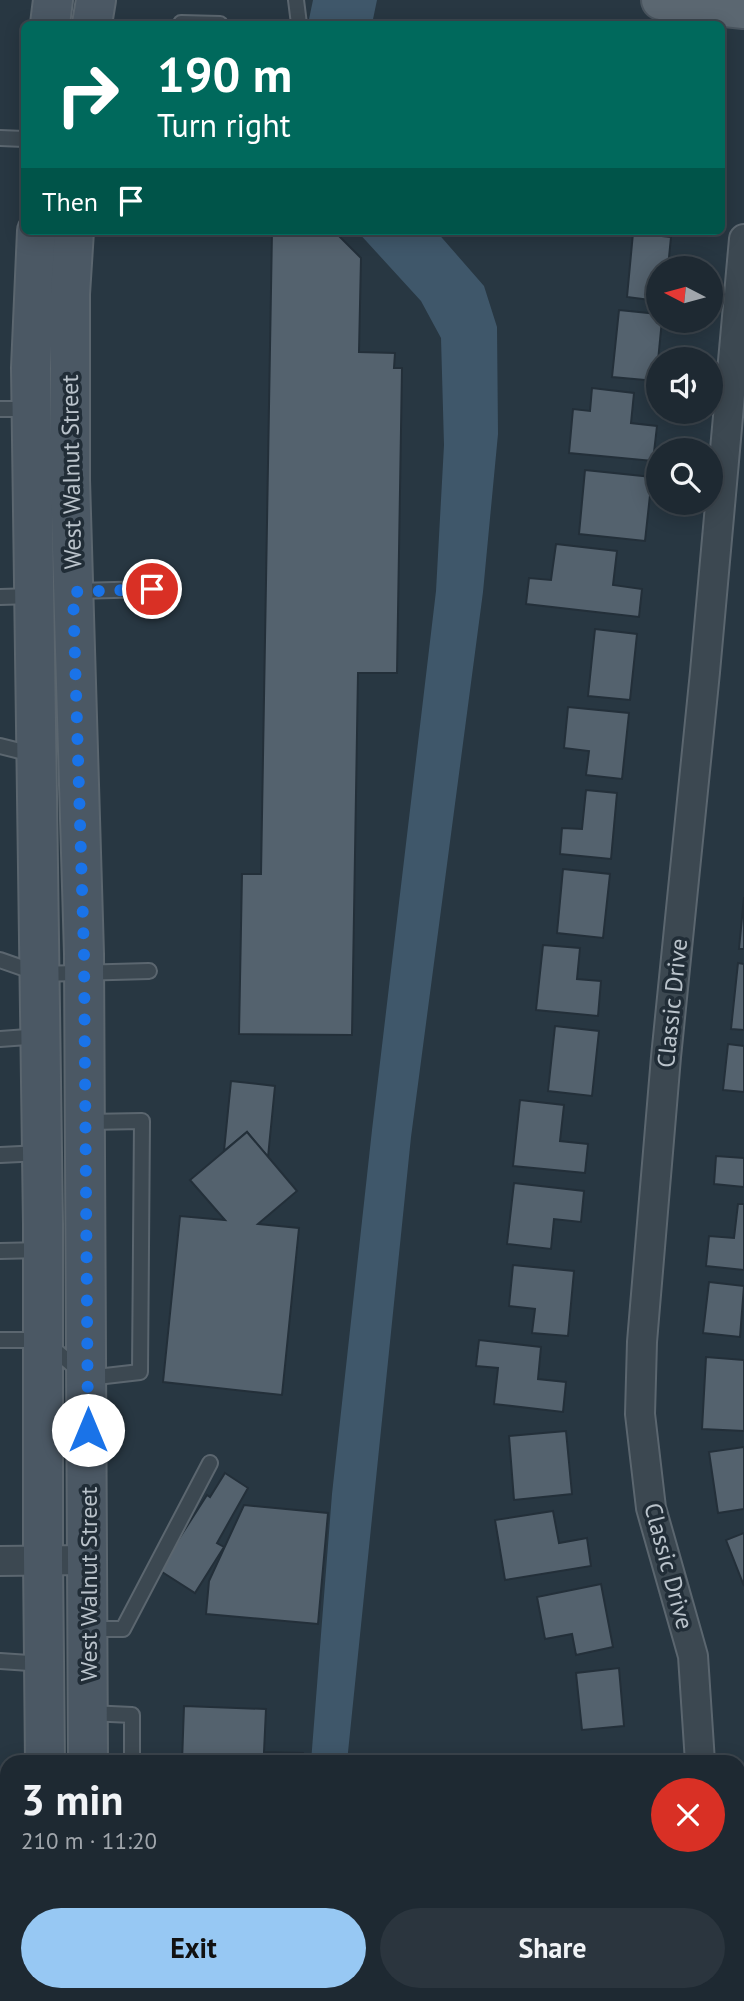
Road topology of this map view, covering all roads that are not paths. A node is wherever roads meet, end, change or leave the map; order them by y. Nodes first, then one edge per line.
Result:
1 (53, 0) edge
2 (96, 0) edge
3 (296, 0) edge
4 (674, 1) edge
5 (744, 9) edge
6 (50, 21) edge
7 (92, 21) edge
8 (299, 21) edge
9 (0, 138) edge
10 (21, 139) edge
11 (37, 235) edge
12 (75, 235) edge
13 (744, 239) edge
14 (21, 414) edge
15 (152, 589) dead end
16 (73, 592) junction
17 (17, 596) edge
18 (0, 746) edge
19 (36, 755) junction
20 (79, 771) junction
21 (0, 960) edge
22 (149, 971) dead end
23 (84, 972) junction
24 (40, 974) junction
25 (41, 1036) junction
26 (0, 1039) edge
27 (85, 1122) junction
28 (42, 1153) junction
29 (0, 1155) edge
30 (43, 1250) junction
31 (0, 1251) edge
32 (0, 1340) edge
33 (43, 1340) junction
34 (88, 1378) junction
35 (210, 1463) dead end
36 (43, 1560) junction
37 (88, 1560) junction
38 (0, 1561) edge
39 (88, 1629) junction
40 (0, 1661) edge
41 (44, 1664) junction
42 (88, 1713) junction
43 (45, 1755) edge
44 (88, 1755) edge
45 (132, 1755) edge
46 (702, 1755) edge

1 - 6 main road
2 - 7 main road
3 - 8 lane
4 - 5 main road
9 - 10 lane
11 - 14 main road, West Walnut Street
12 - 16 main road, West Walnut Street
13 - 46 street, Classic Drive
14 - 16 main road
14 - 17 main road, West Walnut Street
15 - 16 lane
16 - 20 main road, West Walnut Street
17 - 19 main road, West Walnut Street
17 - 20 main road
18 - 19 lane
19 - 24 main road, West Walnut Street
20 - 23 main road, West Walnut Street
21 - 24 lane
22 - 23 lane
23 - 24 lane
23 - 27 main road, West Walnut Street
24 - 25 main road, West Walnut Street
25 - 26 lane
25 - 28 main road, West Walnut Street
27 - 34 main road, West Walnut Street
27 - 34 lane
28 - 29 lane
28 - 30 main road, West Walnut Street
30 - 31 lane
30 - 33 main road, West Walnut Street
32 - 33 lane
33 - 34 lane
33 - 36 main road, West Walnut Street
34 - 37 main road, West Walnut Street
35 - 39 lane
36 - 37 street
36 - 38 street
36 - 41 main road, West Walnut Street
37 - 39 main road, West Walnut Street
39 - 42 main road, West Walnut Street
40 - 41 lane
41 - 43 main road, West Walnut Street
42 - 44 main road, West Walnut Street
42 - 45 lane

